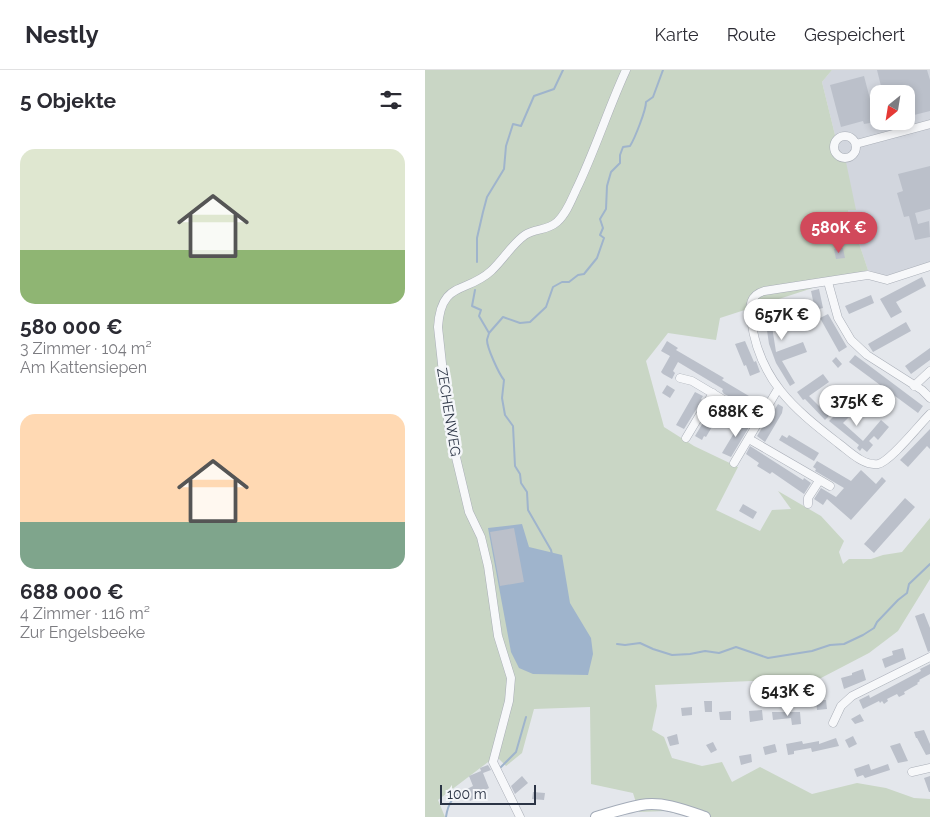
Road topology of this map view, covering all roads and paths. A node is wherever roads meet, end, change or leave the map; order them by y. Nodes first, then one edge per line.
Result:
1 (626, 70) edge
2 (930, 124) edge
3 (856, 144) dead end
4 (930, 266) edge
5 (828, 282) junction
6 (930, 372) edge
7 (680, 378) dead end
8 (914, 386) junction
9 (778, 389) junction
10 (713, 393) junction
11 (930, 398) edge
12 (930, 414) edge
13 (759, 421) junction
14 (686, 438) dead end
15 (749, 438) junction
16 (735, 462) dead end
17 (819, 481) junction
18 (830, 486) dead end
19 (808, 504) dead end
20 (930, 657) edge
21 (833, 723) dead end
22 (930, 768) edge
23 (912, 772) dead end
24 (519, 817) edge
25 (595, 817) edge
26 (705, 817) edge

1 - 24 street, ZECHENWEG
2 - 3 street
4 - 5 street
5 - 8 street
5 - 9 street
6 - 8 street
7 - 10 street
8 - 11 street
9 - 12 street
9 - 13 street
10 - 13 street
10 - 14 street
13 - 15 street
15 - 16 street
15 - 17 street
17 - 18 street
17 - 19 street
20 - 21 street
22 - 23 street
25 - 26 main road

